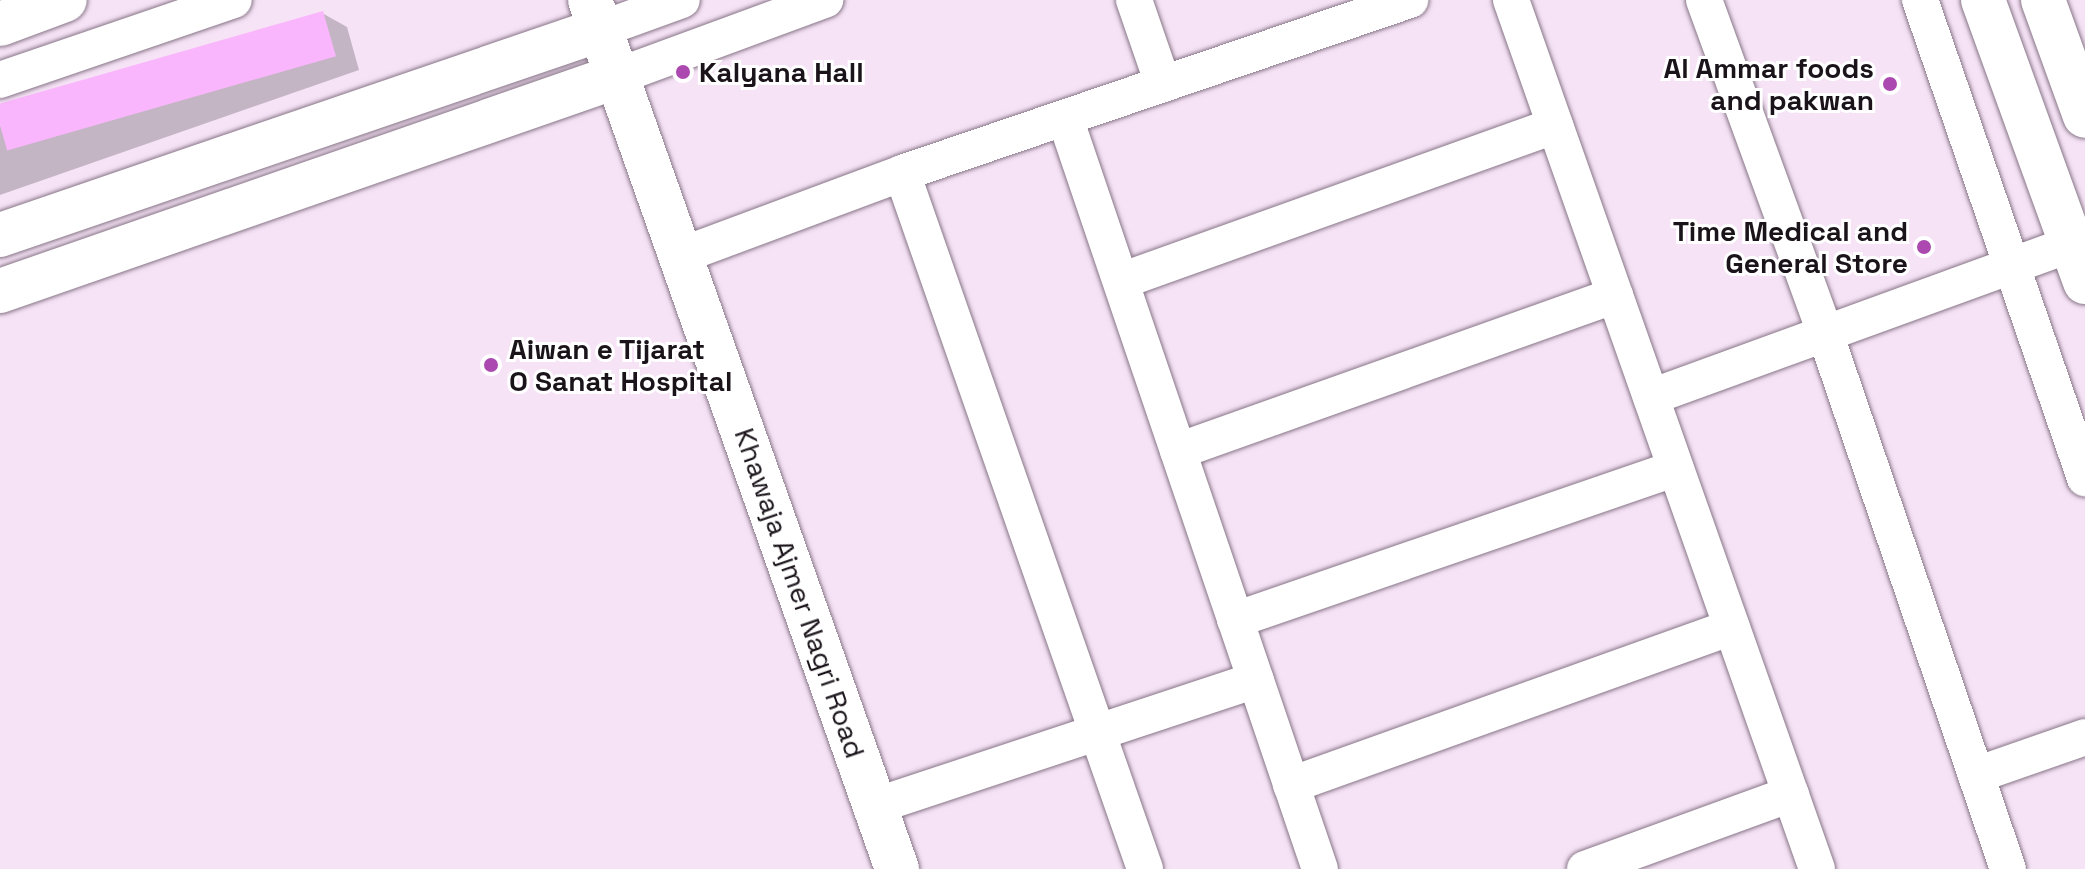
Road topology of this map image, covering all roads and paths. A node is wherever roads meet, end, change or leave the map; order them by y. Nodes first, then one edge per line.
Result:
1 (65, 0) edge
2 (234, 0) edge
3 (682, 0) edge
4 (825, 0) edge
5 (1134, 0) edge
6 (1408, 0) edge
7 (1511, 0) edge
8 (1704, 0) edge
9 (1920, 0) edge
10 (1983, 0) edge
11 (2043, 0) edge
12 (594, 15) edge
13 (0, 24) edge
14 (618, 76) junction
15 (0, 80) edge
16 (1163, 84) junction
17 (2085, 116) edge
18 (1065, 118) junction
19 (1555, 126) junction
20 (902, 173) junction
21 (0, 235) edge
22 (682, 255) junction
23 (2078, 263) edge
24 (2010, 266) junction
25 (1121, 281) junction
26 (0, 291) edge
27 (1615, 295) junction
28 (1825, 333) junction
29 (1651, 397) junction
30 (1178, 451) junction
31 (1676, 468) junction
32 (2085, 478) edge
33 (1235, 620) junction
34 (1732, 627) junction
35 (1256, 680) junction
36 (1097, 733) junction
37 (2085, 737) edge
38 (1976, 775) junction
39 (1291, 785) junction
40 (1791, 794) junction
41 (875, 806) junction
42 (897, 869) edge
43 (1145, 869) edge
44 (1320, 869) edge
45 (1585, 869) edge
46 (1817, 869) edge
47 (2008, 869) edge

1 - 13 street
2 - 15 street
3 - 12 street
4 - 14 street
5 - 16 street
6 - 16 street
7 - 19 street
8 - 28 street
9 - 24 street
10 - 23 street
11 - 17 street
12 - 14 street, Khawaja Ajmer Nagri Road
12 - 21 street
14 - 22 street, Khawaja Ajmer Nagri Road
14 - 26 street
16 - 18 street
18 - 20 street
18 - 25 street
19 - 25 street
19 - 27 street
20 - 22 street
20 - 36 street
22 - 41 street, Khawaja Ajmer Nagri Road
23 - 24 street
24 - 28 street
24 - 32 street
25 - 30 street
27 - 29 street
27 - 30 street
28 - 29 street
28 - 38 street
29 - 31 street
30 - 33 street
31 - 33 street
31 - 34 street
33 - 35 street
34 - 39 street
34 - 40 street
35 - 36 street
35 - 39 street
36 - 41 street
36 - 43 street
37 - 38 street
38 - 47 street
39 - 44 street
40 - 45 street
40 - 46 street
41 - 42 street, Khawaja Ajmer Nagri Road

